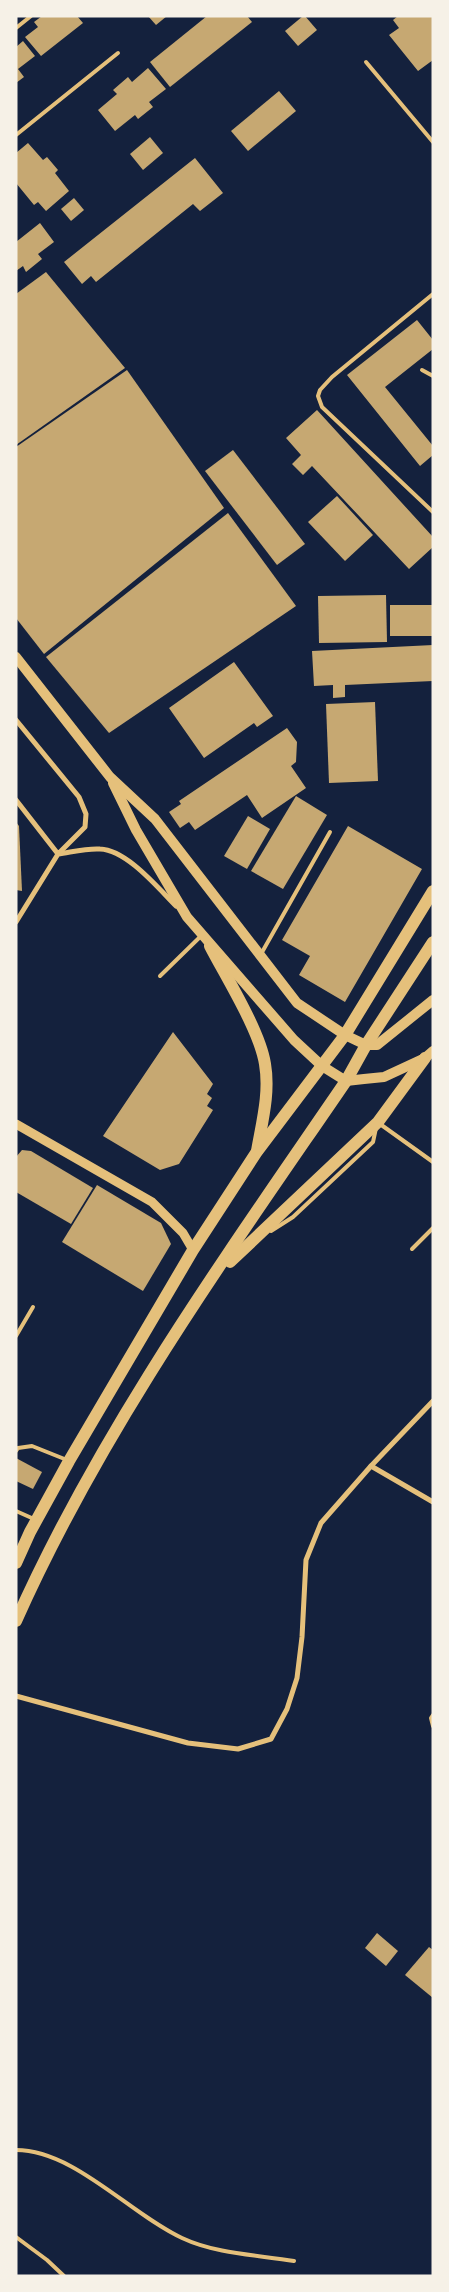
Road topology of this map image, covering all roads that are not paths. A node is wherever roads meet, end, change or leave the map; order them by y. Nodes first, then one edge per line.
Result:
1 (31, 16) edge
2 (16, 28) edge
3 (118, 52) dead end
4 (366, 62) dead end
5 (16, 135) edge
6 (433, 142) edge
7 (433, 294) edge
8 (422, 370) dead end
9 (433, 376) edge
10 (433, 512) edge
11 (16, 657) edge
12 (16, 720) edge
13 (110, 777) junction
14 (16, 800) edge
15 (330, 832) dead end
16 (58, 854) junction
17 (433, 891) edge
18 (187, 917) junction
19 (16, 922) edge
20 (201, 936) junction
21 (433, 942) edge
22 (210, 946) junction
23 (260, 954) junction
24 (160, 976) dead end
25 (433, 1000) edge
26 (346, 1035) junction
27 (366, 1045) junction
28 (429, 1054) edge
29 (322, 1066) junction
30 (346, 1081) junction
31 (378, 1122) junction
32 (16, 1124) edge
33 (256, 1153) junction
34 (433, 1162) edge
35 (433, 1228) edge
36 (412, 1249) dead end
37 (193, 1250) junction
38 (196, 1299) junction
39 (33, 1307) dead end
40 (16, 1336) edge
41 (433, 1401) edge
42 (16, 1450) edge
43 (69, 1461) junction
44 (371, 1466) junction
45 (433, 1502) edge
46 (16, 1511) edge
47 (36, 1520) junction
48 (16, 1563) edge
49 (16, 1622) edge
50 (16, 1696) edge
51 (433, 1715) edge
52 (433, 1726) edge
53 (16, 2150) edge
54 (16, 2237) edge
55 (294, 2261) dead end
56 (64, 2276) edge

1 - 2 lane
3 - 5 lane
4 - 6 lane
7 - 10 lane
8 - 9 lane
11 - 13 main road
12 - 16 street
13 - 18 main road
13 - 23 main road
14 - 16 street
15 - 23 lane
16 - 18 street
16 - 19 street
17 - 26 main road
18 - 20 main road
20 - 22 main road
20 - 24 lane
21 - 27 main road
22 - 29 main road
22 - 33 main road
23 - 26 main road
25 - 27 main road
26 - 27 main road
26 - 29 main road
27 - 30 main road
28 - 30 main road
28 - 31 main road
29 - 30 main road
29 - 33 main road
30 - 38 main road
31 - 34 lane
31 - 38 main road
32 - 37 street
33 - 37 main road
35 - 36 lane
37 - 43 main road
38 - 49 main road
39 - 40 lane
41 - 44 street
42 - 43 lane
43 - 47 main road
44 - 45 street
44 - 50 street
46 - 47 lane
47 - 48 main road
51 - 52 lane
53 - 55 lane
54 - 56 lane

